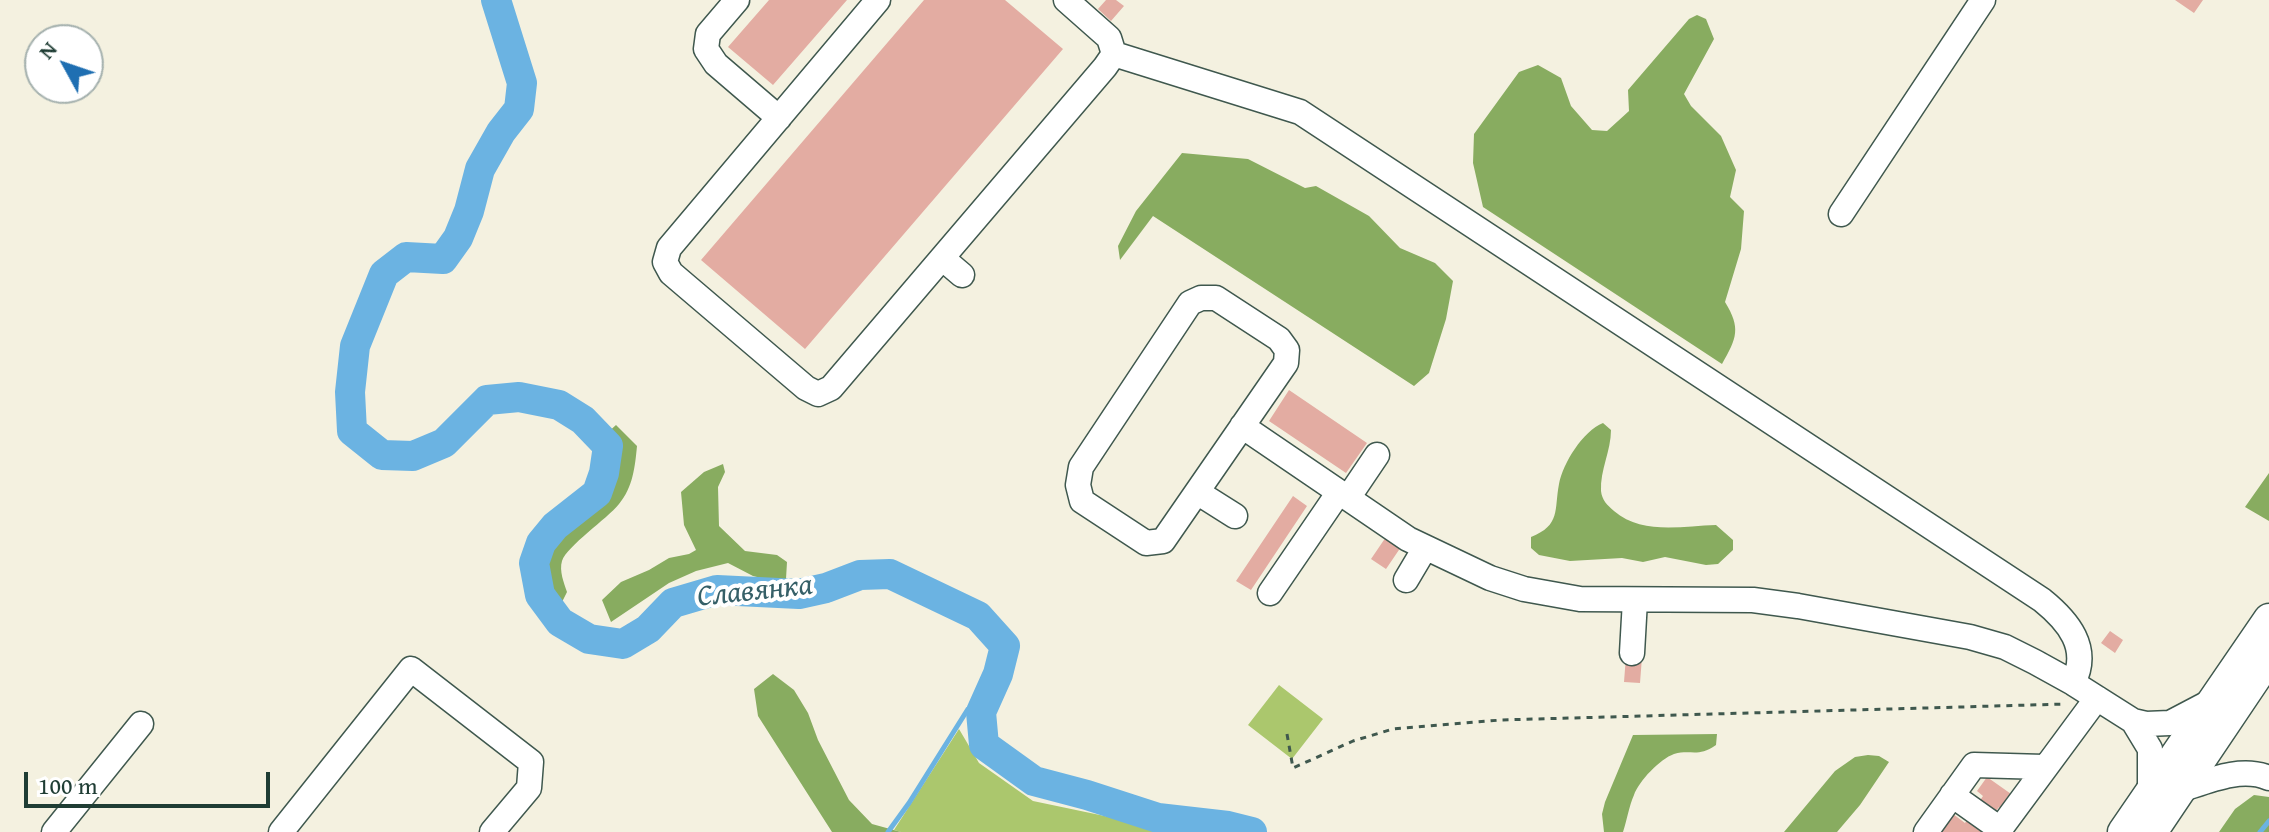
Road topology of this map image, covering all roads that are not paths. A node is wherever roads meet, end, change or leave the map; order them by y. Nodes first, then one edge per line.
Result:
1 (737, 0) edge
2 (878, 0) edge
3 (1066, 0) edge
4 (1983, 0) edge
5 (1114, 54) junction
6 (779, 118) junction
7 (1841, 214) dead end
8 (942, 258) junction
9 (962, 275) dead end
10 (1242, 426) junction
11 (1377, 455) dead end
12 (1197, 492) junction
13 (1343, 495) junction
14 (1235, 516) dead end
15 (1425, 548) junction
16 (1406, 580) dead end
17 (1270, 593) dead end
18 (1635, 600) junction
19 (2269, 619) edge
20 (1632, 653) dead end
21 (2269, 658) edge
22 (2073, 683) junction
23 (2097, 698) junction
24 (2212, 701) junction
25 (2133, 721) junction
26 (141, 724) dead end
27 (2044, 767) junction
28 (2265, 769) edge
29 (2180, 790) junction
30 (2150, 792) junction
31 (1952, 795) junction
32 (1999, 831) edge
33 (54, 832) edge
34 (281, 832) edge
35 (492, 832) edge
36 (1926, 832) edge
37 (2123, 832) edge
38 (2152, 832) edge

1 - 6 lane
2 - 6 lane
3 - 5 lane
4 - 7 lane
5 - 8 lane
5 - 22 lane
6 - 8 lane
8 - 9 lane
10 - 12 lane
10 - 12 lane
10 - 13 lane
11 - 13 lane
12 - 14 lane
13 - 15 lane
13 - 17 lane
15 - 16 lane
15 - 18 lane
18 - 20 lane
18 - 22 lane
19 - 24 main road
21 - 29 main road
22 - 23 lane
23 - 25 lane
23 - 27 lane
24 - 25 lane
24 - 30 main road
25 - 30 lane
26 - 33 lane
27 - 31 lane
27 - 32 lane
28 - 29 lane
29 - 38 main road
30 - 37 main road
31 - 32 lane
31 - 36 lane
34 - 35 lane

